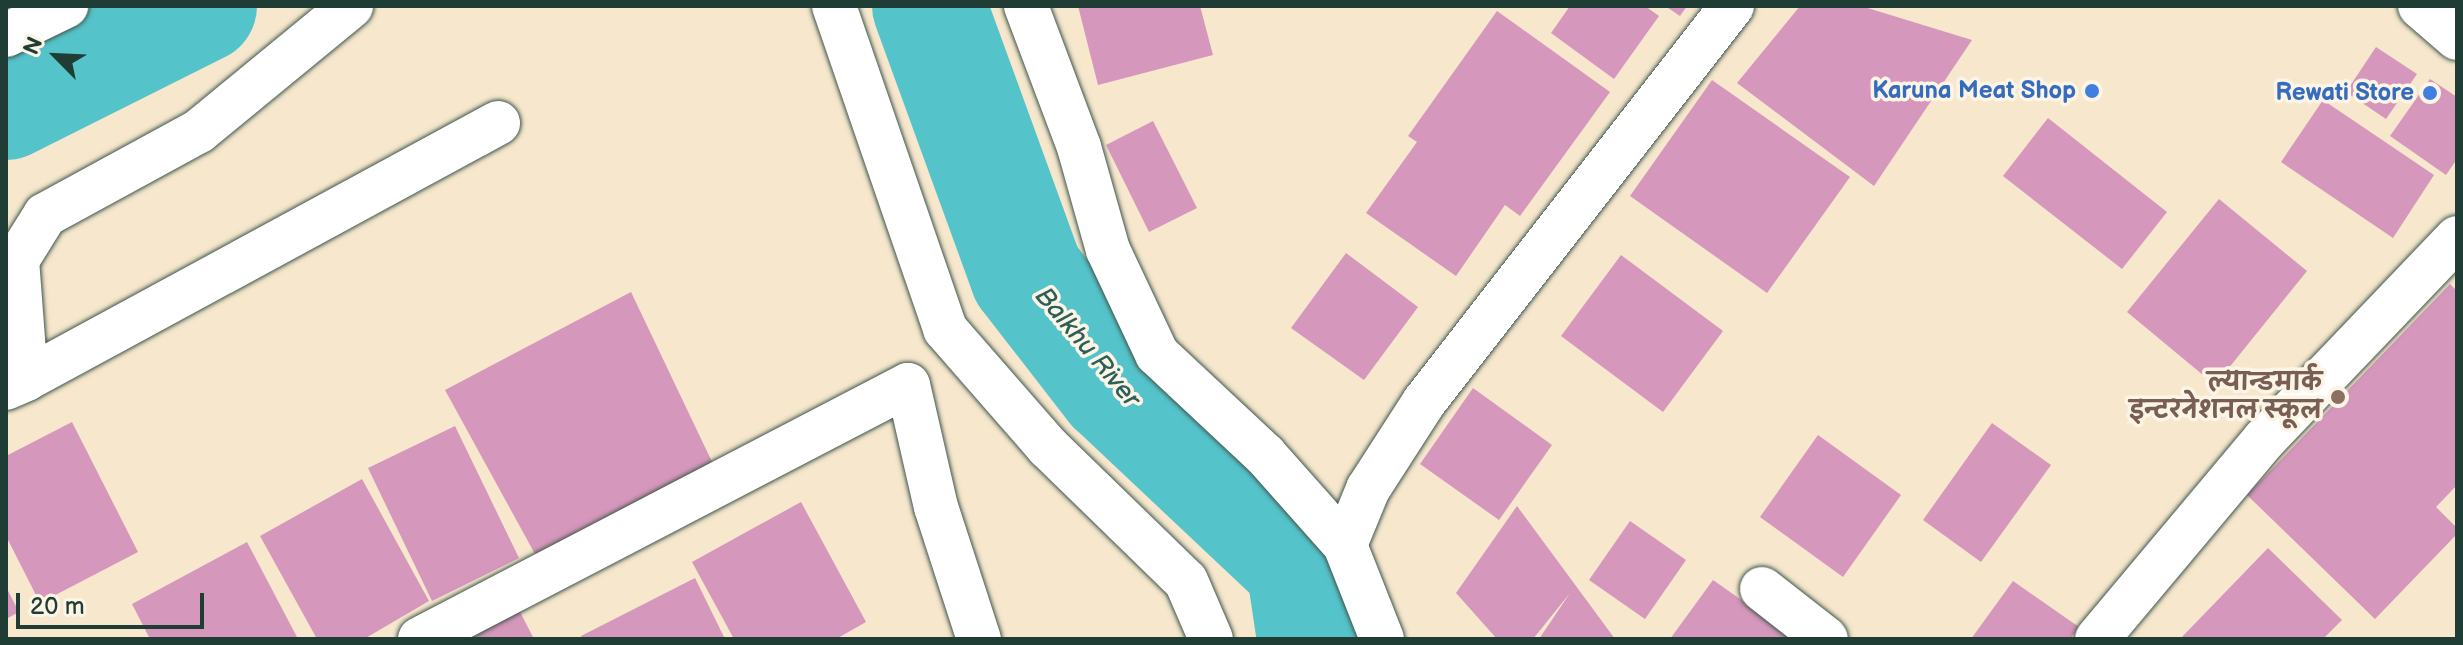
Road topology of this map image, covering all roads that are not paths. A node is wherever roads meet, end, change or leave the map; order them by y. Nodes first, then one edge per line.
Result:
1 (66, 6) edge
2 (351, 6) edge
3 (834, 6) edge
4 (1026, 6) edge
5 (1732, 6) edge
6 (2420, 6) edge
7 (6, 35) edge
8 (2457, 38) edge
9 (498, 123) dead end
10 (2457, 238) edge
11 (945, 329) junction
12 (16, 384) edge
13 (908, 385) junction
14 (1345, 545) junction
15 (1762, 589) dead end
16 (420, 639) edge
17 (979, 639) edge
18 (1211, 639) edge
19 (1382, 639) edge
20 (1826, 639) edge
21 (2097, 639) edge

1 - 7 street
2 - 12 street
3 - 11 street
4 - 14 street
5 - 14 street
6 - 8 street
9 - 12 street
10 - 21 street
11 - 13 street
11 - 18 street
13 - 16 street
13 - 17 street
14 - 19 street
15 - 20 street

